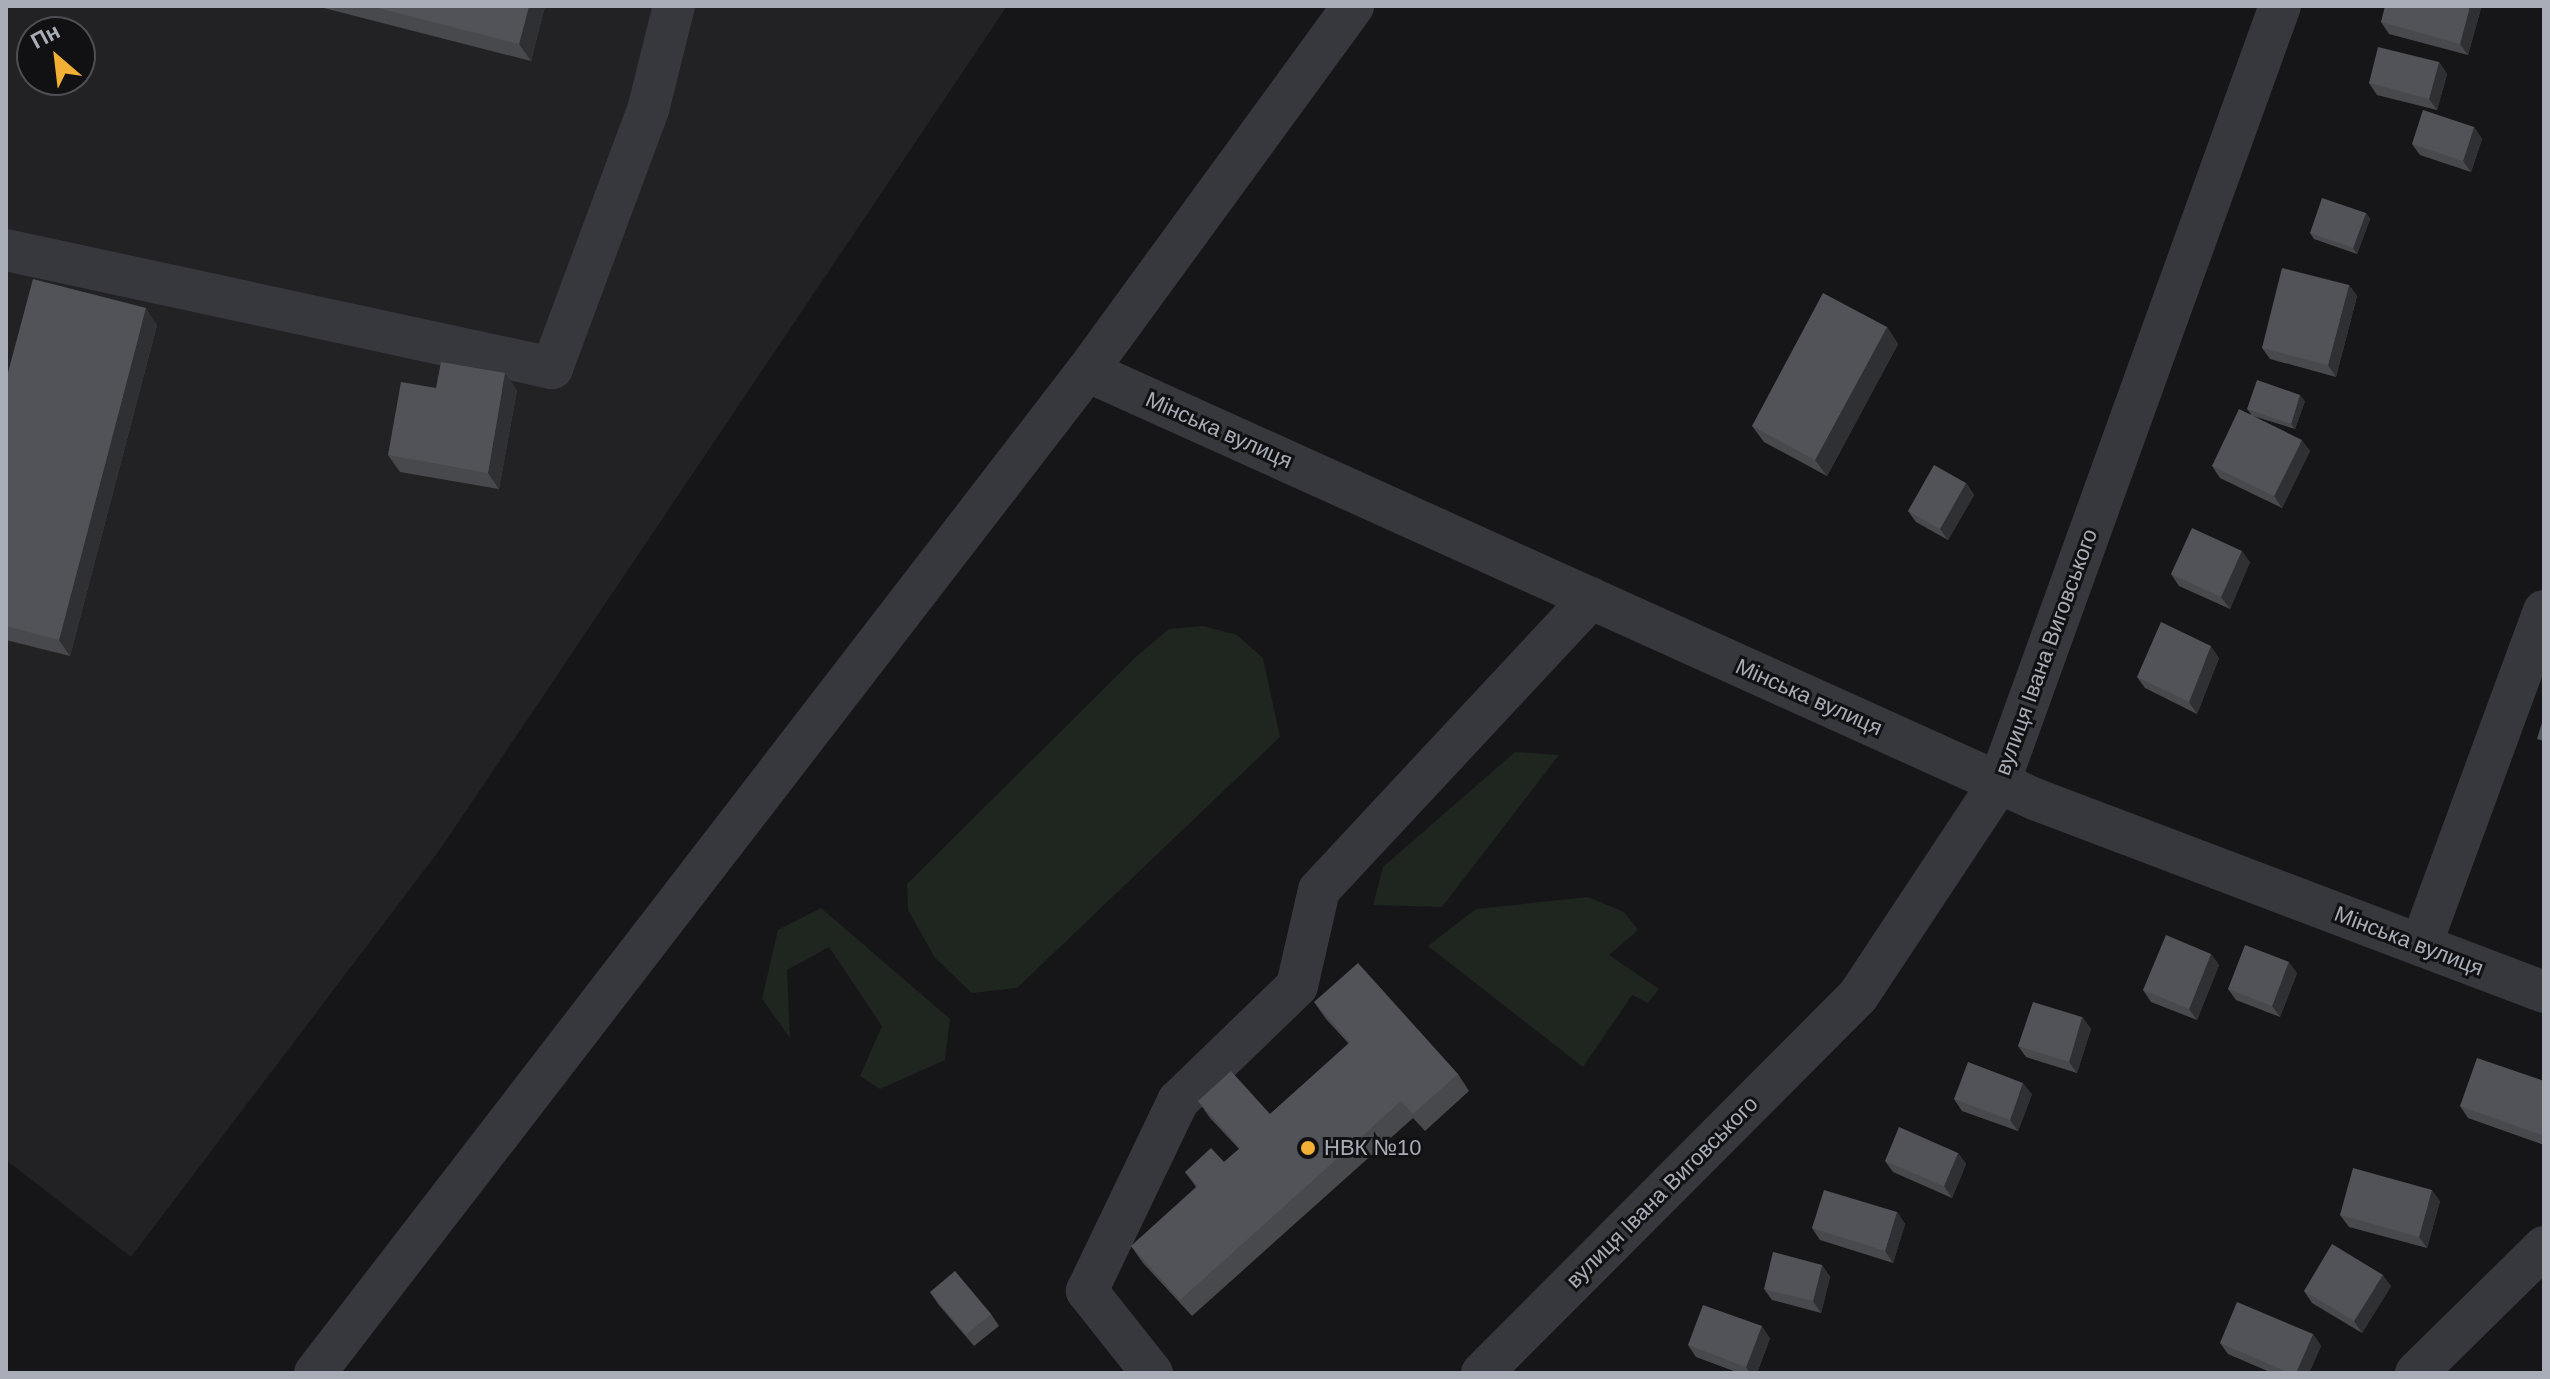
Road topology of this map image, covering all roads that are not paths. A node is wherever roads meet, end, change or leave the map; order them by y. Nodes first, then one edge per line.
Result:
1 (674, 6) edge
2 (1353, 6) edge
3 (2280, 6) edge
4 (6, 250) edge
5 (1087, 371) junction
6 (1591, 598) junction
7 (2544, 611) edge
8 (1999, 783) junction
9 (2421, 945) junction
10 (2544, 992) edge
11 (2544, 1247) edge
12 (315, 1373) edge
13 (1152, 1373) edge
14 (1482, 1373) edge
15 (2416, 1373) edge

1 - 4 street
2 - 5 street
3 - 8 street, вулиця Івана Виговського
5 - 6 street, Мінська вулиця
5 - 12 street
6 - 8 street, Мінська вулиця
6 - 13 street
7 - 9 street
8 - 9 street, Мінська вулиця
8 - 14 street, вулиця Івана Виговського
9 - 10 street, Мінська вулиця
11 - 15 street

